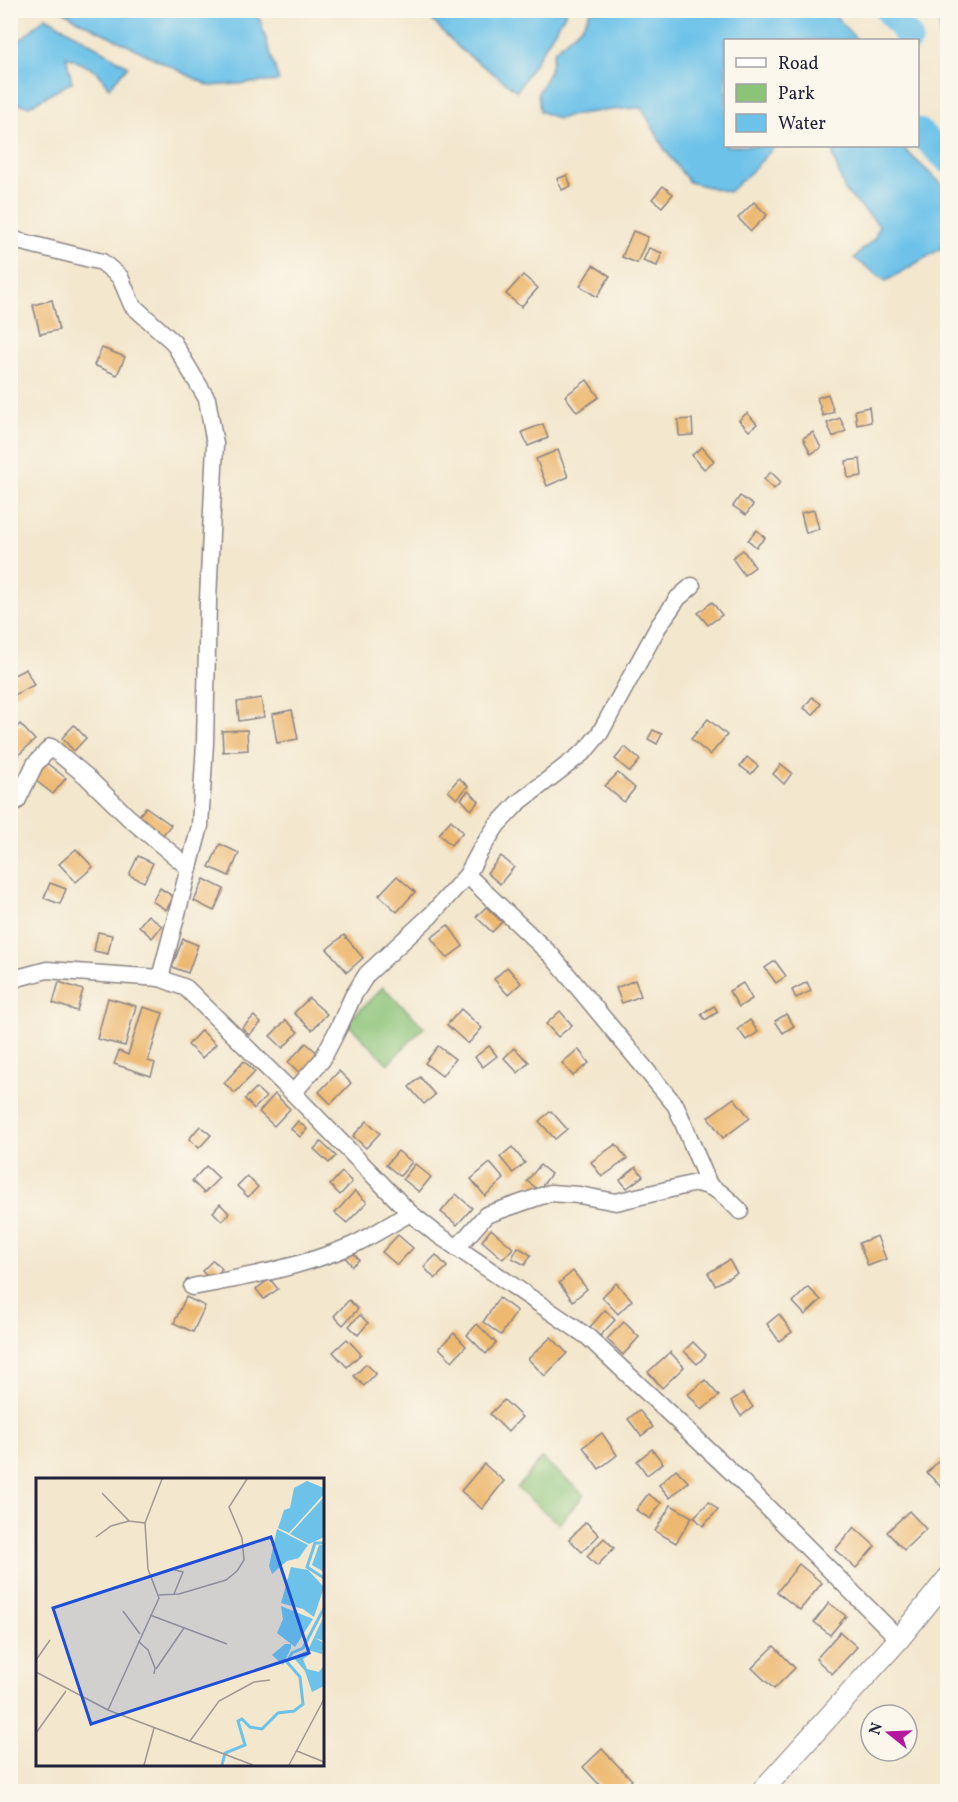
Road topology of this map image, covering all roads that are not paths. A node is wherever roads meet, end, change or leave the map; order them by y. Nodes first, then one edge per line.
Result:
1 (10, 239) edge
2 (692, 586) dead end
3 (17, 801) dead end
4 (189, 868) junction
5 (467, 875) junction
6 (160, 978) junction
7 (10, 980) edge
8 (293, 1093) junction
9 (709, 1185) junction
10 (741, 1211) dead end
11 (410, 1213) junction
12 (457, 1248) junction
13 (192, 1287) dead end
14 (948, 1578) edge
15 (899, 1639) junction
16 (761, 1791) edge

1 - 4 street
2 - 5 street
3 - 4 street
4 - 6 street
5 - 8 street
5 - 9 street
6 - 7 street
6 - 8 street
8 - 11 street
9 - 10 street
9 - 12 street
11 - 12 street
11 - 13 street
12 - 15 street
14 - 15 main road
15 - 16 main road

